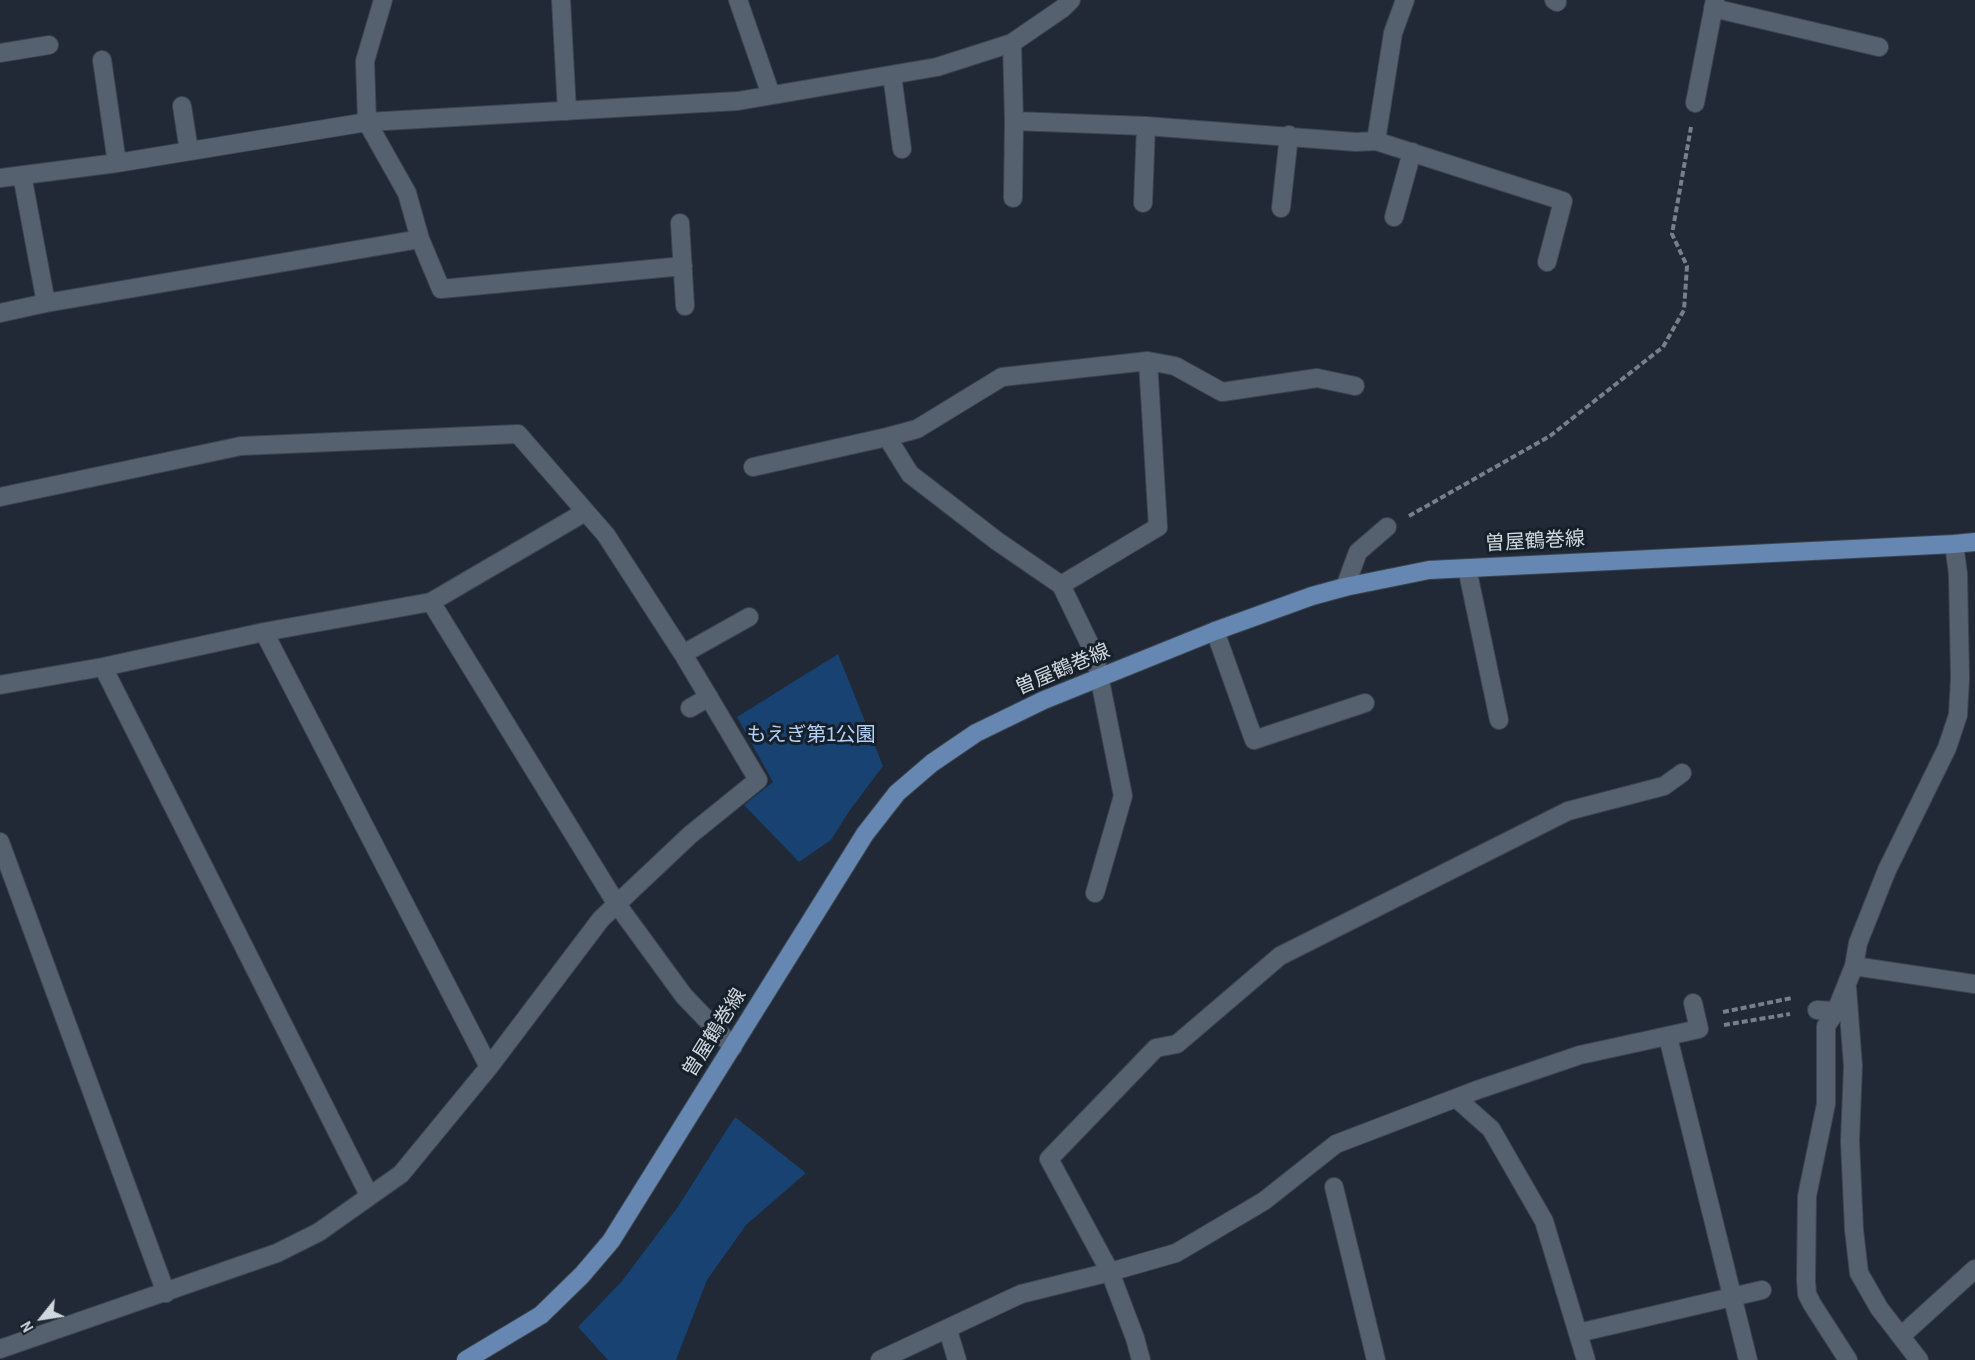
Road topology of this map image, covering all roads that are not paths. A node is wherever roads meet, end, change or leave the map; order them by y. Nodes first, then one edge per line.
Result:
1 (383, 0) edge
2 (561, 0) edge
3 (738, 0) edge
4 (1071, 0) edge
5 (1406, 0) edge
6 (1714, 4) edge
7 (1012, 44) junction
8 (49, 45) dead end
9 (1880, 48) dead end
10 (0, 53) edge
11 (102, 60) dead end
12 (892, 75) junction
13 (771, 95) junction
14 (1695, 103) road end
15 (182, 106) dead end
16 (567, 111) junction
17 (1014, 121) junction
18 (367, 122) junction
19 (1146, 126) junction
20 (1289, 135) junction
21 (1376, 141) junction
22 (902, 149) dead end
23 (189, 151) junction
24 (1412, 152) junction
25 (117, 163) junction
26 (22, 174) junction
27 (0, 178) edge
28 (1013, 198) dead end
29 (1143, 202) dead end
30 (1281, 208) dead end
31 (1394, 217) dead end
32 (680, 223) dead end
33 (420, 240) junction
34 (1546, 262) dead end
35 (683, 266) junction
36 (46, 303) junction
37 (685, 306) dead end
38 (0, 313) edge
39 (1148, 361) junction
40 (1355, 386) dead end
41 (887, 437) junction
42 (753, 466) dead end
43 (0, 497) edge
44 (585, 512) junction
45 (1387, 527) road end
46 (1975, 542) edge
47 (1954, 544) junction
48 (1467, 568) junction
49 (1061, 585) junction
50 (1345, 587) junction
51 (431, 602) junction
52 (749, 616) dead end
53 (1215, 631) junction
54 (264, 632) junction
55 (683, 654) junction
56 (103, 667) junction
57 (1098, 678) junction
58 (0, 685) edge
59 (709, 697) junction
60 (1365, 703) dead end
61 (690, 708) dead end
62 (1499, 720) dead end
63 (1682, 773) dead end
64 (0, 842) edge
65 (1095, 893) dead end
66 (616, 903) junction
67 (1850, 973) junction
68 (1975, 984) edge
69 (1817, 1010) road end
70 (1836, 1011) junction
71 (1696, 1016) road end
72 (1668, 1036) junction
73 (733, 1047) junction
74 (489, 1067) junction
75 (1456, 1098) junction
76 (1334, 1187) dead end
77 (369, 1195) junction
78 (1975, 1269) edge
79 (1110, 1272) junction
80 (1762, 1290) dead end
81 (166, 1293) junction
82 (1732, 1297) junction
83 (948, 1330) junction
84 (1578, 1333) junction
85 (1901, 1336) junction
86 (0, 1349) edge
87 (466, 1360) edge
88 (880, 1360) edge
89 (957, 1360) edge
90 (1142, 1360) edge
91 (1376, 1360) edge
92 (1586, 1360) edge
93 (1748, 1360) edge
94 (1848, 1360) edge
95 (1919, 1360) edge

1 - 18 street
2 - 16 street
3 - 13 street
4 - 7 street
5 - 21 street
6 - 9 street
6 - 14 street
7 - 12 street
7 - 17 street
8 - 10 street
11 - 25 street
12 - 13 street
12 - 22 street
13 - 16 street
15 - 23 street
16 - 18 street
17 - 19 street
17 - 28 street
18 - 23 street
18 - 33 street
19 - 20 street
19 - 29 street
20 - 21 street
20 - 30 street
21 - 24 street
23 - 25 street
24 - 31 street
24 - 34 street
25 - 26 street
26 - 27 street
26 - 36 street
32 - 35 street
33 - 35 street
33 - 36 street
35 - 37 street
36 - 38 street
39 - 40 street
39 - 41 street
39 - 49 street
41 - 42 street
41 - 49 street
43 - 44 street
44 - 51 street
44 - 55 street
45 - 50 street
46 - 47 main road, 曽屋鶴巻線
47 - 48 main road, 曽屋鶴巻線
47 - 67 street
48 - 50 main road, 曽屋鶴巻線
48 - 62 street
49 - 57 street
50 - 53 main road, 曽屋鶴巻線
51 - 54 street
51 - 66 street
52 - 55 street
53 - 57 main road, 曽屋鶴巻線
53 - 60 street
54 - 56 street
54 - 74 street
55 - 59 street
56 - 58 street
56 - 77 street
57 - 65 street
57 - 73 main road, 曽屋鶴巻線
59 - 61 street
59 - 66 street
63 - 79 street
64 - 81 street
66 - 73 street
66 - 74 street
67 - 68 street
67 - 70 street
67 - 85 street
69 - 70 street
70 - 94 street
71 - 72 street
72 - 75 street
72 - 82 street
73 - 87 main road, 曽屋鶴巻線
74 - 77 street
75 - 79 street
75 - 84 street
76 - 91 street
77 - 81 street
78 - 85 street
79 - 83 street
79 - 90 street
80 - 82 street
81 - 86 street
82 - 84 street
82 - 93 street
83 - 88 street
83 - 89 street
84 - 92 street
85 - 95 street

